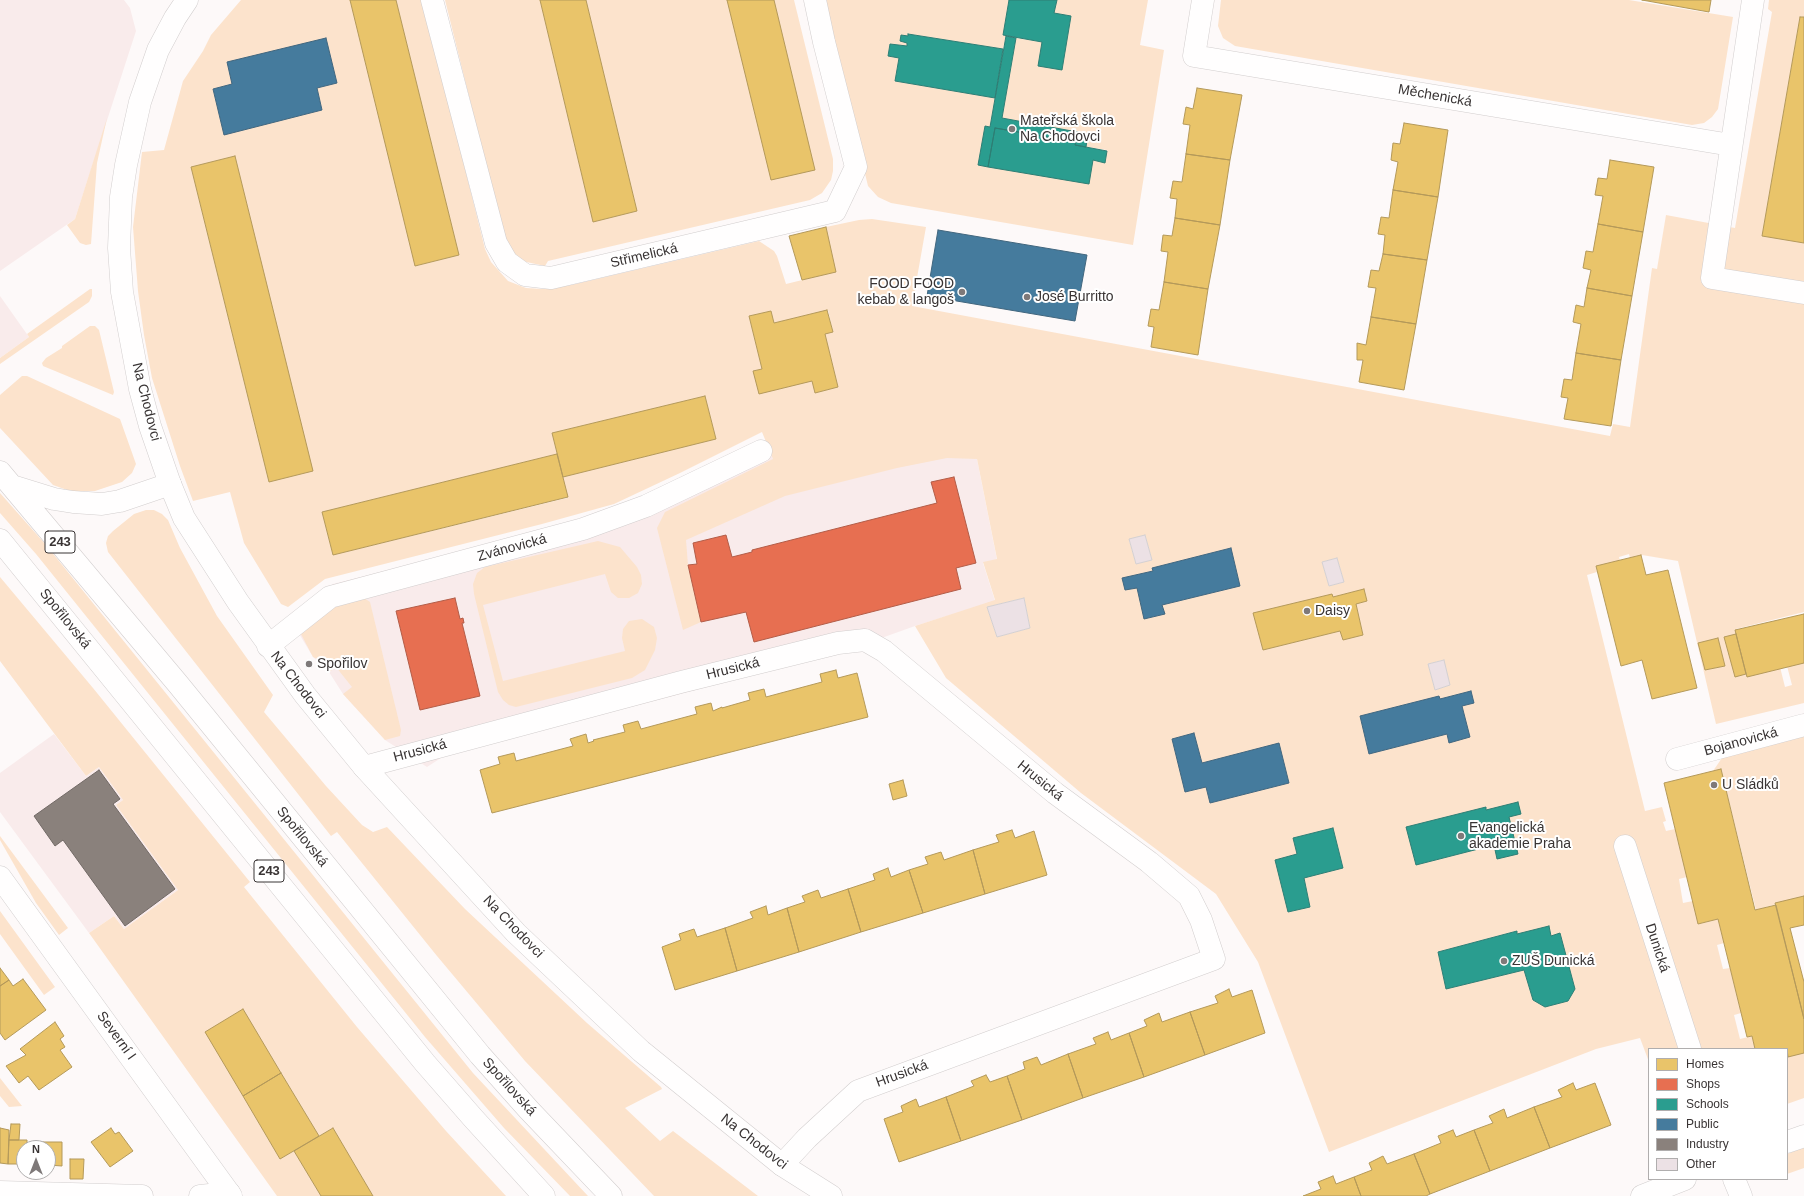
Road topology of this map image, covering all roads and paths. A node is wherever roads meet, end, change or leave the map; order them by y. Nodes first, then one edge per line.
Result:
1 (187, 0) edge
2 (432, 0) edge
3 (815, 0) edge
4 (1203, 0) edge
5 (1753, 0) edge
6 (1731, 145) junction
7 (1804, 294) edge
8 (761, 451) dead end
9 (6, 479) edge
10 (170, 484) junction
11 (0, 540) edge
12 (268, 646) junction
13 (1804, 725) edge
14 (1677, 759) dead end
15 (364, 767) junction
16 (1625, 846) dead end
17 (0, 876) edge
18 (1690, 1048) edge
19 (1804, 1136) edge
20 (1788, 1142) edge
21 (782, 1165) junction
22 (1682, 1180) edge
23 (1734, 1180) edge
24 (0, 1192) edge
25 (230, 1195) edge
26 (142, 1196) edge
27 (200, 1196) edge
28 (544, 1196) edge
29 (611, 1196) edge
30 (831, 1196) edge
31 (1642, 1196) edge
32 (1741, 1196) edge

1 - 10 main road, Na Chodovci
2 - 3 main road, Střimelická
4 - 6 main road, Měchenická
5 - 6 main road
6 - 7 main road
8 - 12 main road, Zvánovická
9 - 10 main road
9 - 29 main road, Spořilovská / 243
10 - 12 main road, Na Chodovci
11 - 28 main road, Spořilovská / 243
12 - 15 main road, Na Chodovci
13 - 14 main road, Bojanovická
15 - 21 main road, Na Chodovci
15 - 21 main road, Hrusická
16 - 18 main road, Dunická
17 - 25 main road, Severní I
19 - 20 main road
21 - 30 main road, Na Chodovci
22 - 31 main road
23 - 32 main road
24 - 26 main road
25 - 27 main road

